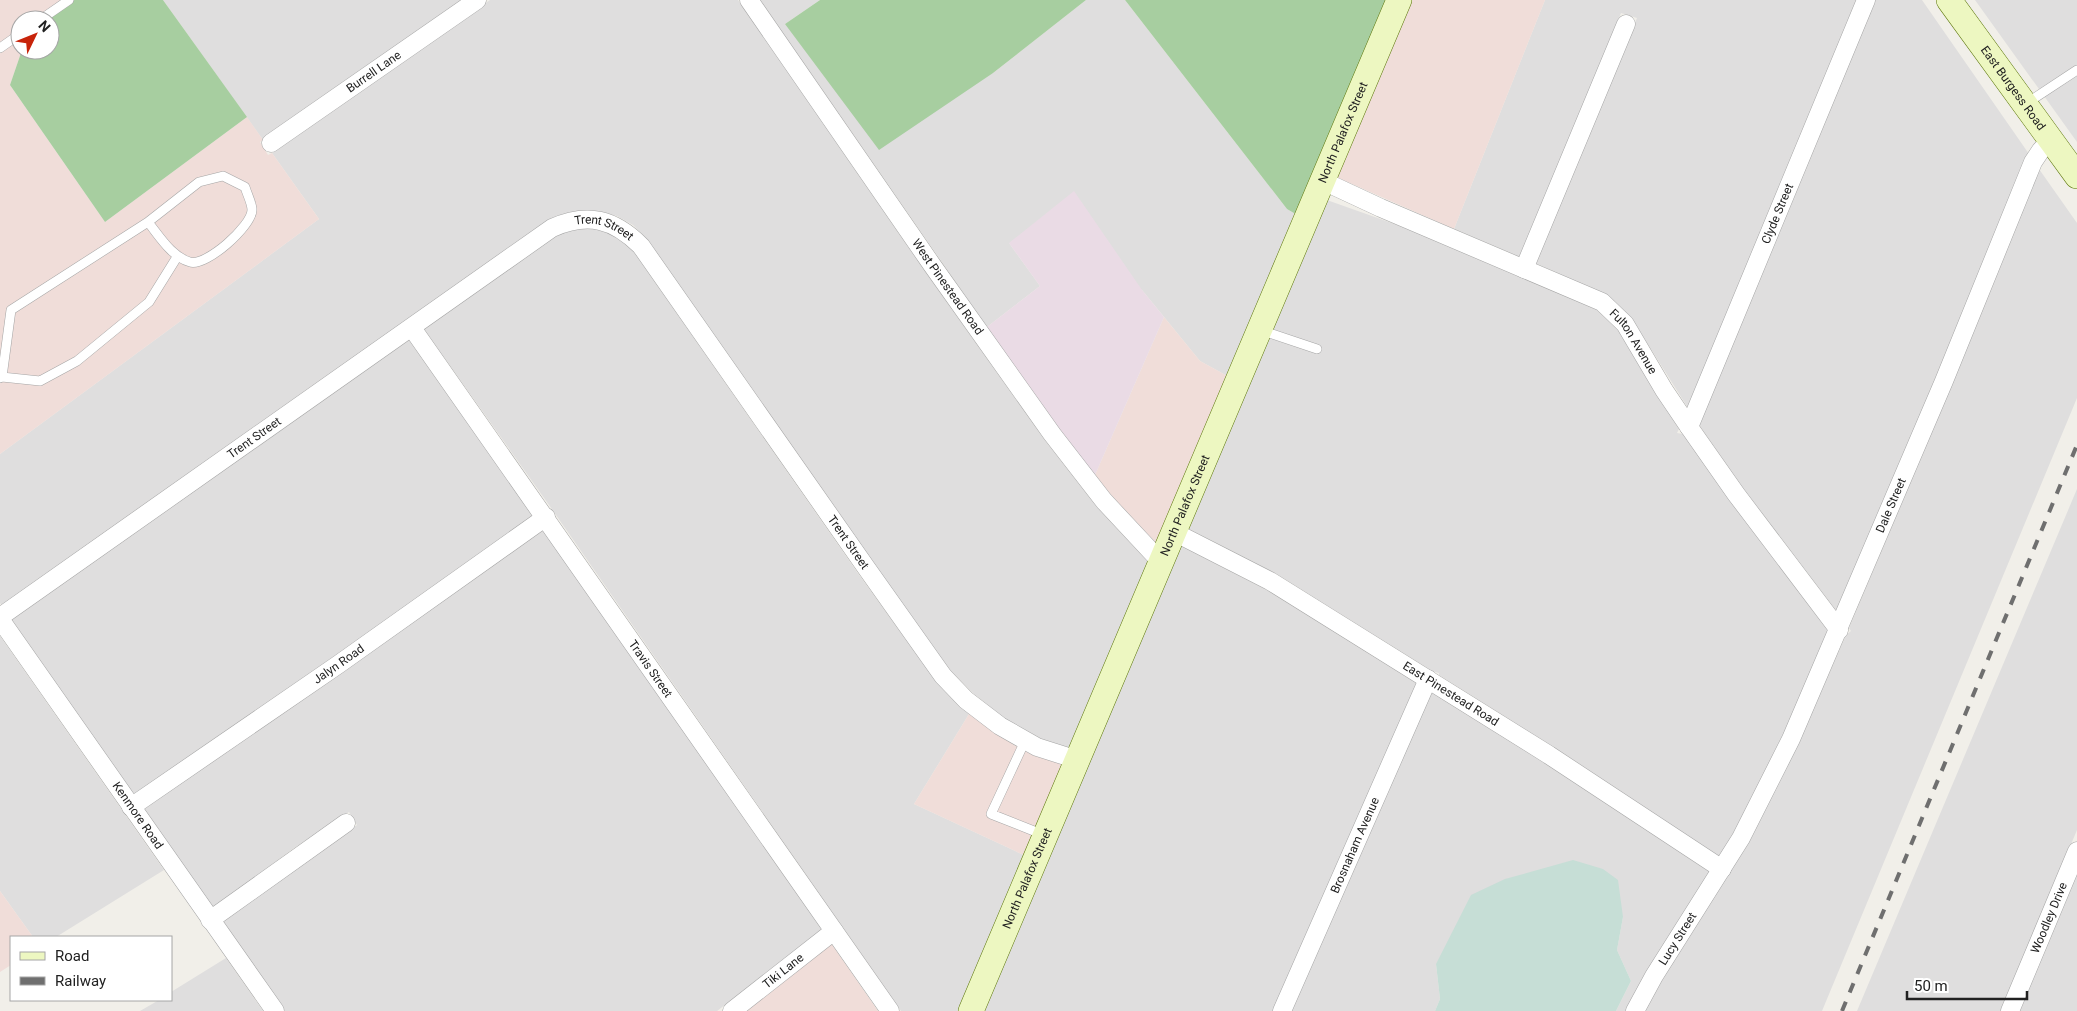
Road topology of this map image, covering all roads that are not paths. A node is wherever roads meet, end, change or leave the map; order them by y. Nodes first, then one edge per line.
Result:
1 (69, 0) edge
2 (476, 0) edge
3 (749, 0) edge
4 (1399, 0) edge
5 (1866, 0) edge
6 (1949, 0) edge
7 (54, 10) edge
8 (1626, 24) dead end
9 (2077, 70) edge
10 (2025, 104) junction
11 (2051, 140) junction
12 (271, 143) dead end
13 (2077, 176) edge
14 (1323, 181) junction
15 (148, 222) junction
16 (177, 257) junction
17 (1524, 269) junction
18 (412, 328) junction
19 (1260, 330) junction
20 (1317, 349) dead end
21 (1, 378) edge
22 (1689, 427) junction
23 (546, 517) junction
24 (1174, 532) junction
25 (1161, 562) junction
26 (0, 618) edge
27 (1839, 630) junction
28 (1428, 679) junction
29 (1025, 741) junction
30 (1078, 760) junction
31 (131, 807) junction
32 (346, 824) dead end
33 (1047, 836) junction
34 (2077, 851) edge
35 (1722, 869) junction
36 (210, 920) junction
37 (834, 930) junction
38 (275, 1011) edge
39 (732, 1011) edge
40 (890, 1011) edge
41 (971, 1011) edge
42 (1282, 1011) edge
43 (1635, 1011) edge
44 (2010, 1011) edge

1 - 7 lane
2 - 12 street, Burrell Lane
3 - 25 street, West Pinestead Road
4 - 14 main road, North Palafox Street
5 - 22 street, Clyde Street
6 - 10 main road, East Burgess Road
8 - 17 street
9 - 10 lane
10 - 11 main road, East Burgess Road
11 - 13 main road, East Burgess Road
11 - 27 street, Dale Street
14 - 17 street, Fulton Avenue
14 - 19 main road, North Palafox Street
15 - 16 lane
15 - 16 lane
15 - 21 lane
16 - 21 lane
17 - 22 street, Fulton Avenue
18 - 23 street, Travis Street
18 - 26 street, Trent Street
18 - 29 street, Trent Street
19 - 20 lane
19 - 24 main road, North Palafox Street
22 - 27 street, Fulton Avenue
23 - 31 street, Jalyn Road
23 - 37 street, Travis Street
24 - 25 main road, North Palafox Street
24 - 28 street, East Pinestead Road
25 - 30 main road, North Palafox Street
26 - 31 street, Kenmore Road
27 - 35 street, Dale Street
28 - 35 street, East Pinestead Road
28 - 42 street, Brosnaham Avenue
29 - 30 street, Trent Street
29 - 33 lane
30 - 33 main road, North Palafox Street
31 - 36 street, Kenmore Road
32 - 36 street
33 - 41 main road, North Palafox Street
34 - 44 street, Woodley Drive
35 - 43 street, Lucy Street
36 - 38 street, Kenmore Road
37 - 39 street, Tiki Lane
37 - 40 street, Travis Street

